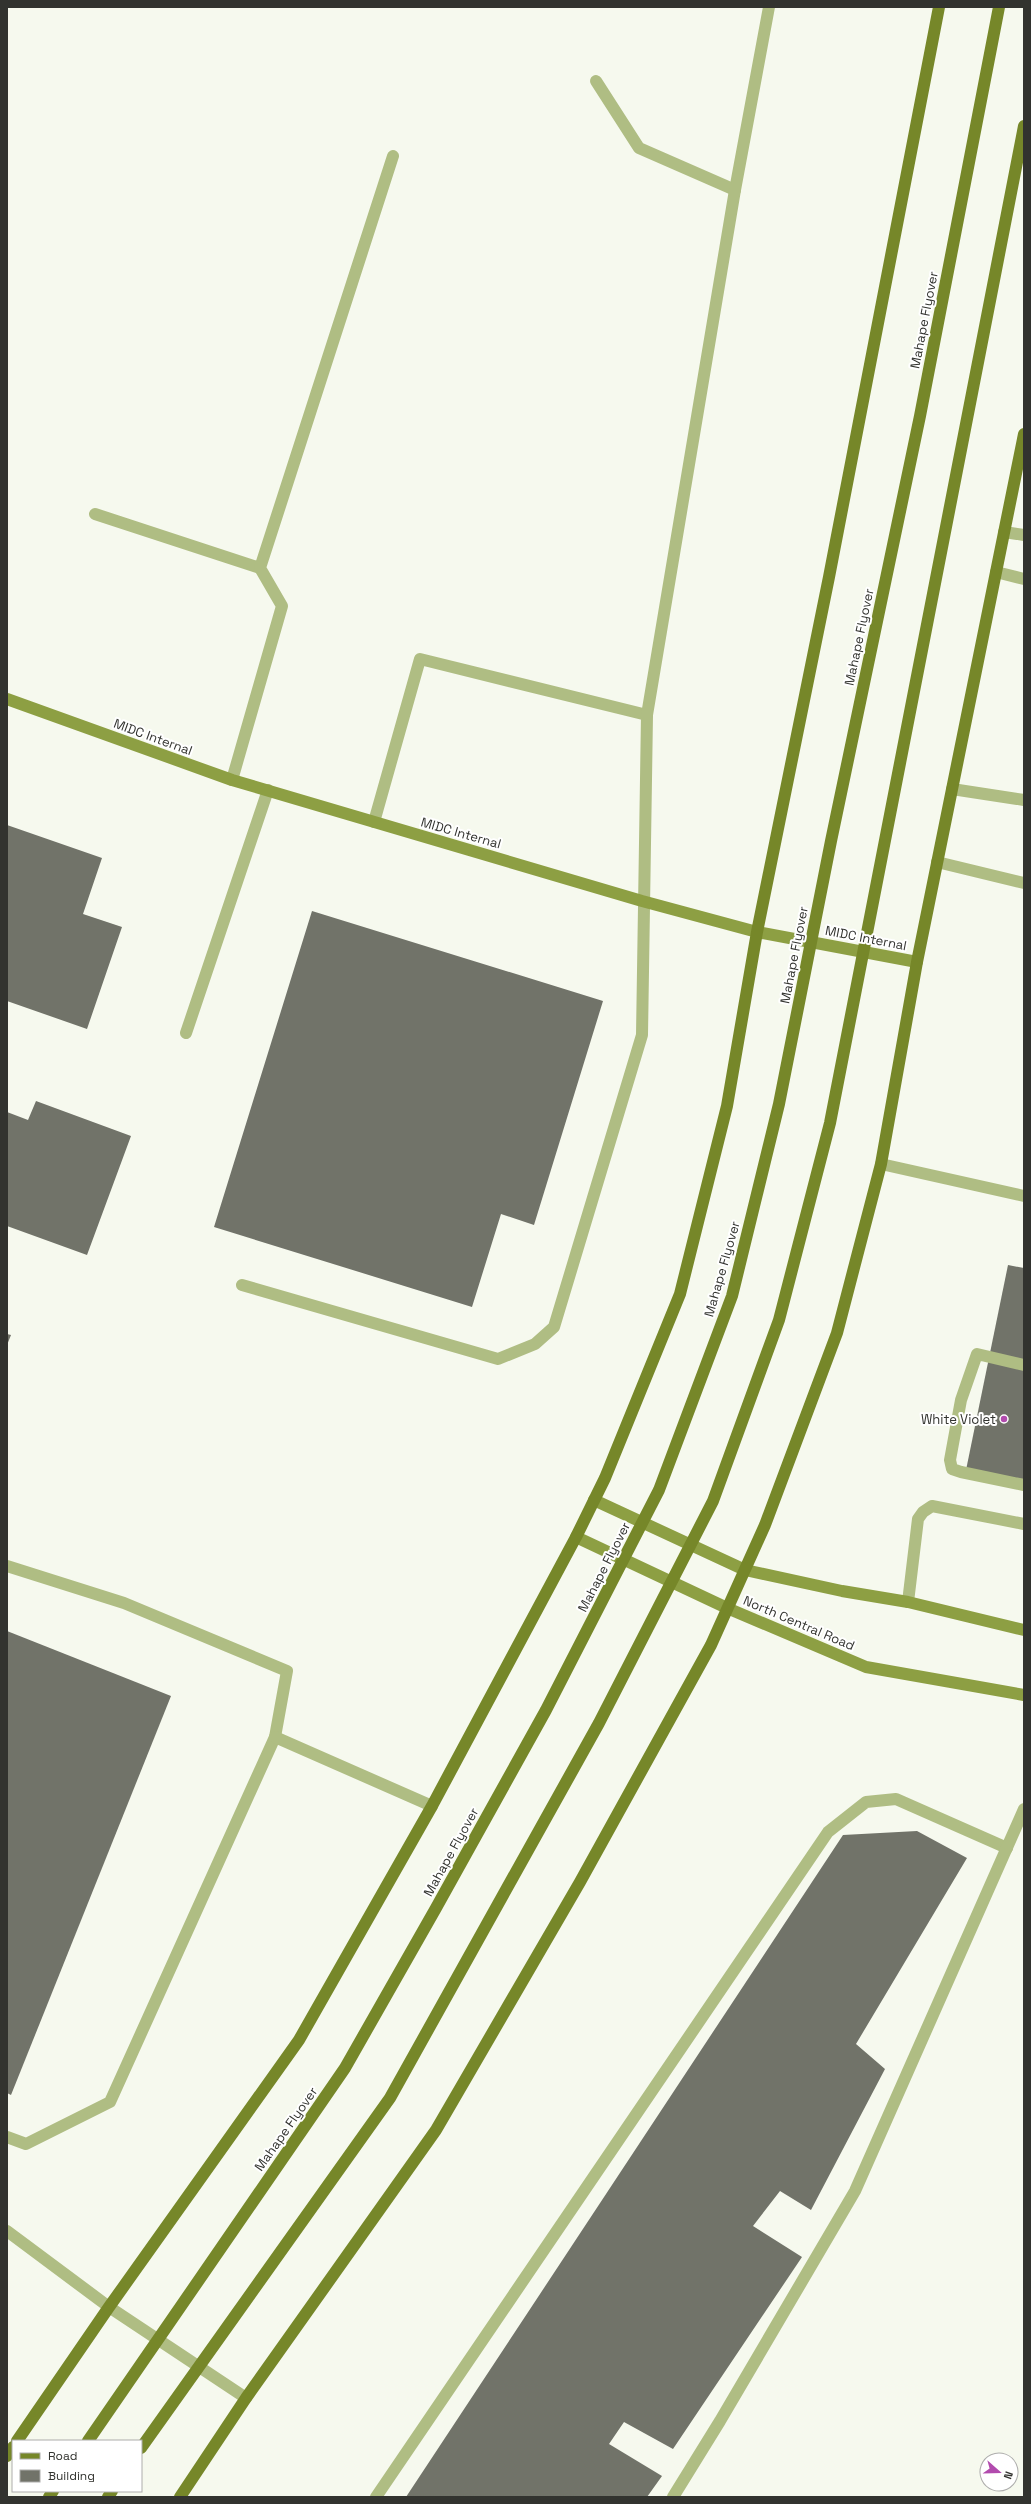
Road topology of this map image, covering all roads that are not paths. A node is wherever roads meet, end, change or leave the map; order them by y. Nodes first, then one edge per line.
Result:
1 (769, 7) edge
2 (939, 7) edge
3 (999, 7) edge
4 (596, 80) dead end
5 (1024, 126) edge
6 (393, 156) dead end
7 (735, 190) junction
8 (1024, 434) edge
9 (95, 514) dead end
10 (1004, 532) junction
11 (1024, 535) edge
12 (260, 568) junction
13 (996, 572) junction
14 (1024, 579) edge
15 (7, 699) edge
16 (647, 715) junction
17 (232, 780) junction
18 (952, 789) junction
19 (268, 790) junction
20 (1024, 800) edge
21 (374, 822) junction
22 (937, 862) junction
23 (1024, 883) edge
24 (642, 901) junction
25 (757, 932) junction
26 (917, 962) junction
27 (186, 1033) dead end
28 (881, 1164) junction
29 (1024, 1196) edge
30 (242, 1284) dead end
31 (1024, 1365) edge
32 (1024, 1485) edge
33 (594, 1500) junction
34 (1024, 1524) edge
35 (576, 1537) junction
36 (7, 1566) edge
37 (745, 1570) junction
38 (908, 1602) junction
39 (727, 1608) junction
40 (1024, 1630) edge
41 (1024, 1695) edge
42 (275, 1737) junction
43 (432, 1806) junction
44 (1024, 1809) edge
45 (1007, 1848) junction
46 (7, 2137) edge
47 (7, 2232) edge
48 (109, 2307) junction
49 (246, 2398) junction
50 (18, 2440) edge
51 (89, 2440) edge
52 (142, 2447) edge
53 (180, 2497) edge
54 (376, 2497) edge
55 (673, 2497) edge

1 - 7 street
2 - 25 main road
3 - 51 main road, Mahape Flyover, bridge
4 - 7 street
5 - 52 main road, bridge
6 - 12 street
7 - 16 street
8 - 10 main road
9 - 12 street
10 - 11 street
10 - 13 main road
12 - 17 street
13 - 14 street
13 - 18 main road
15 - 17 street, MIDC Internal
16 - 21 street
16 - 24 street
17 - 19 street, MIDC Internal
18 - 20 street
18 - 22 main road
19 - 21 street, MIDC Internal
19 - 27 street
21 - 24 street, MIDC Internal
22 - 23 street
22 - 26 main road
24 - 25 street, MIDC Internal
24 - 30 street
25 - 26 street, MIDC Internal
25 - 33 main road
26 - 28 main road
28 - 29 street
28 - 37 main road
31 - 32 street
33 - 35 main road
33 - 37 street
34 - 38 street
35 - 39 street, North Central Road
35 - 43 main road
36 - 42 street
37 - 38 street
37 - 39 main road
38 - 40 street
39 - 41 street, North Central Road
39 - 49 main road
42 - 43 street
42 - 46 street
43 - 48 main road
44 - 45 street
45 - 54 street
45 - 55 street
47 - 48 street
48 - 49 street
48 - 50 main road
49 - 53 main road

